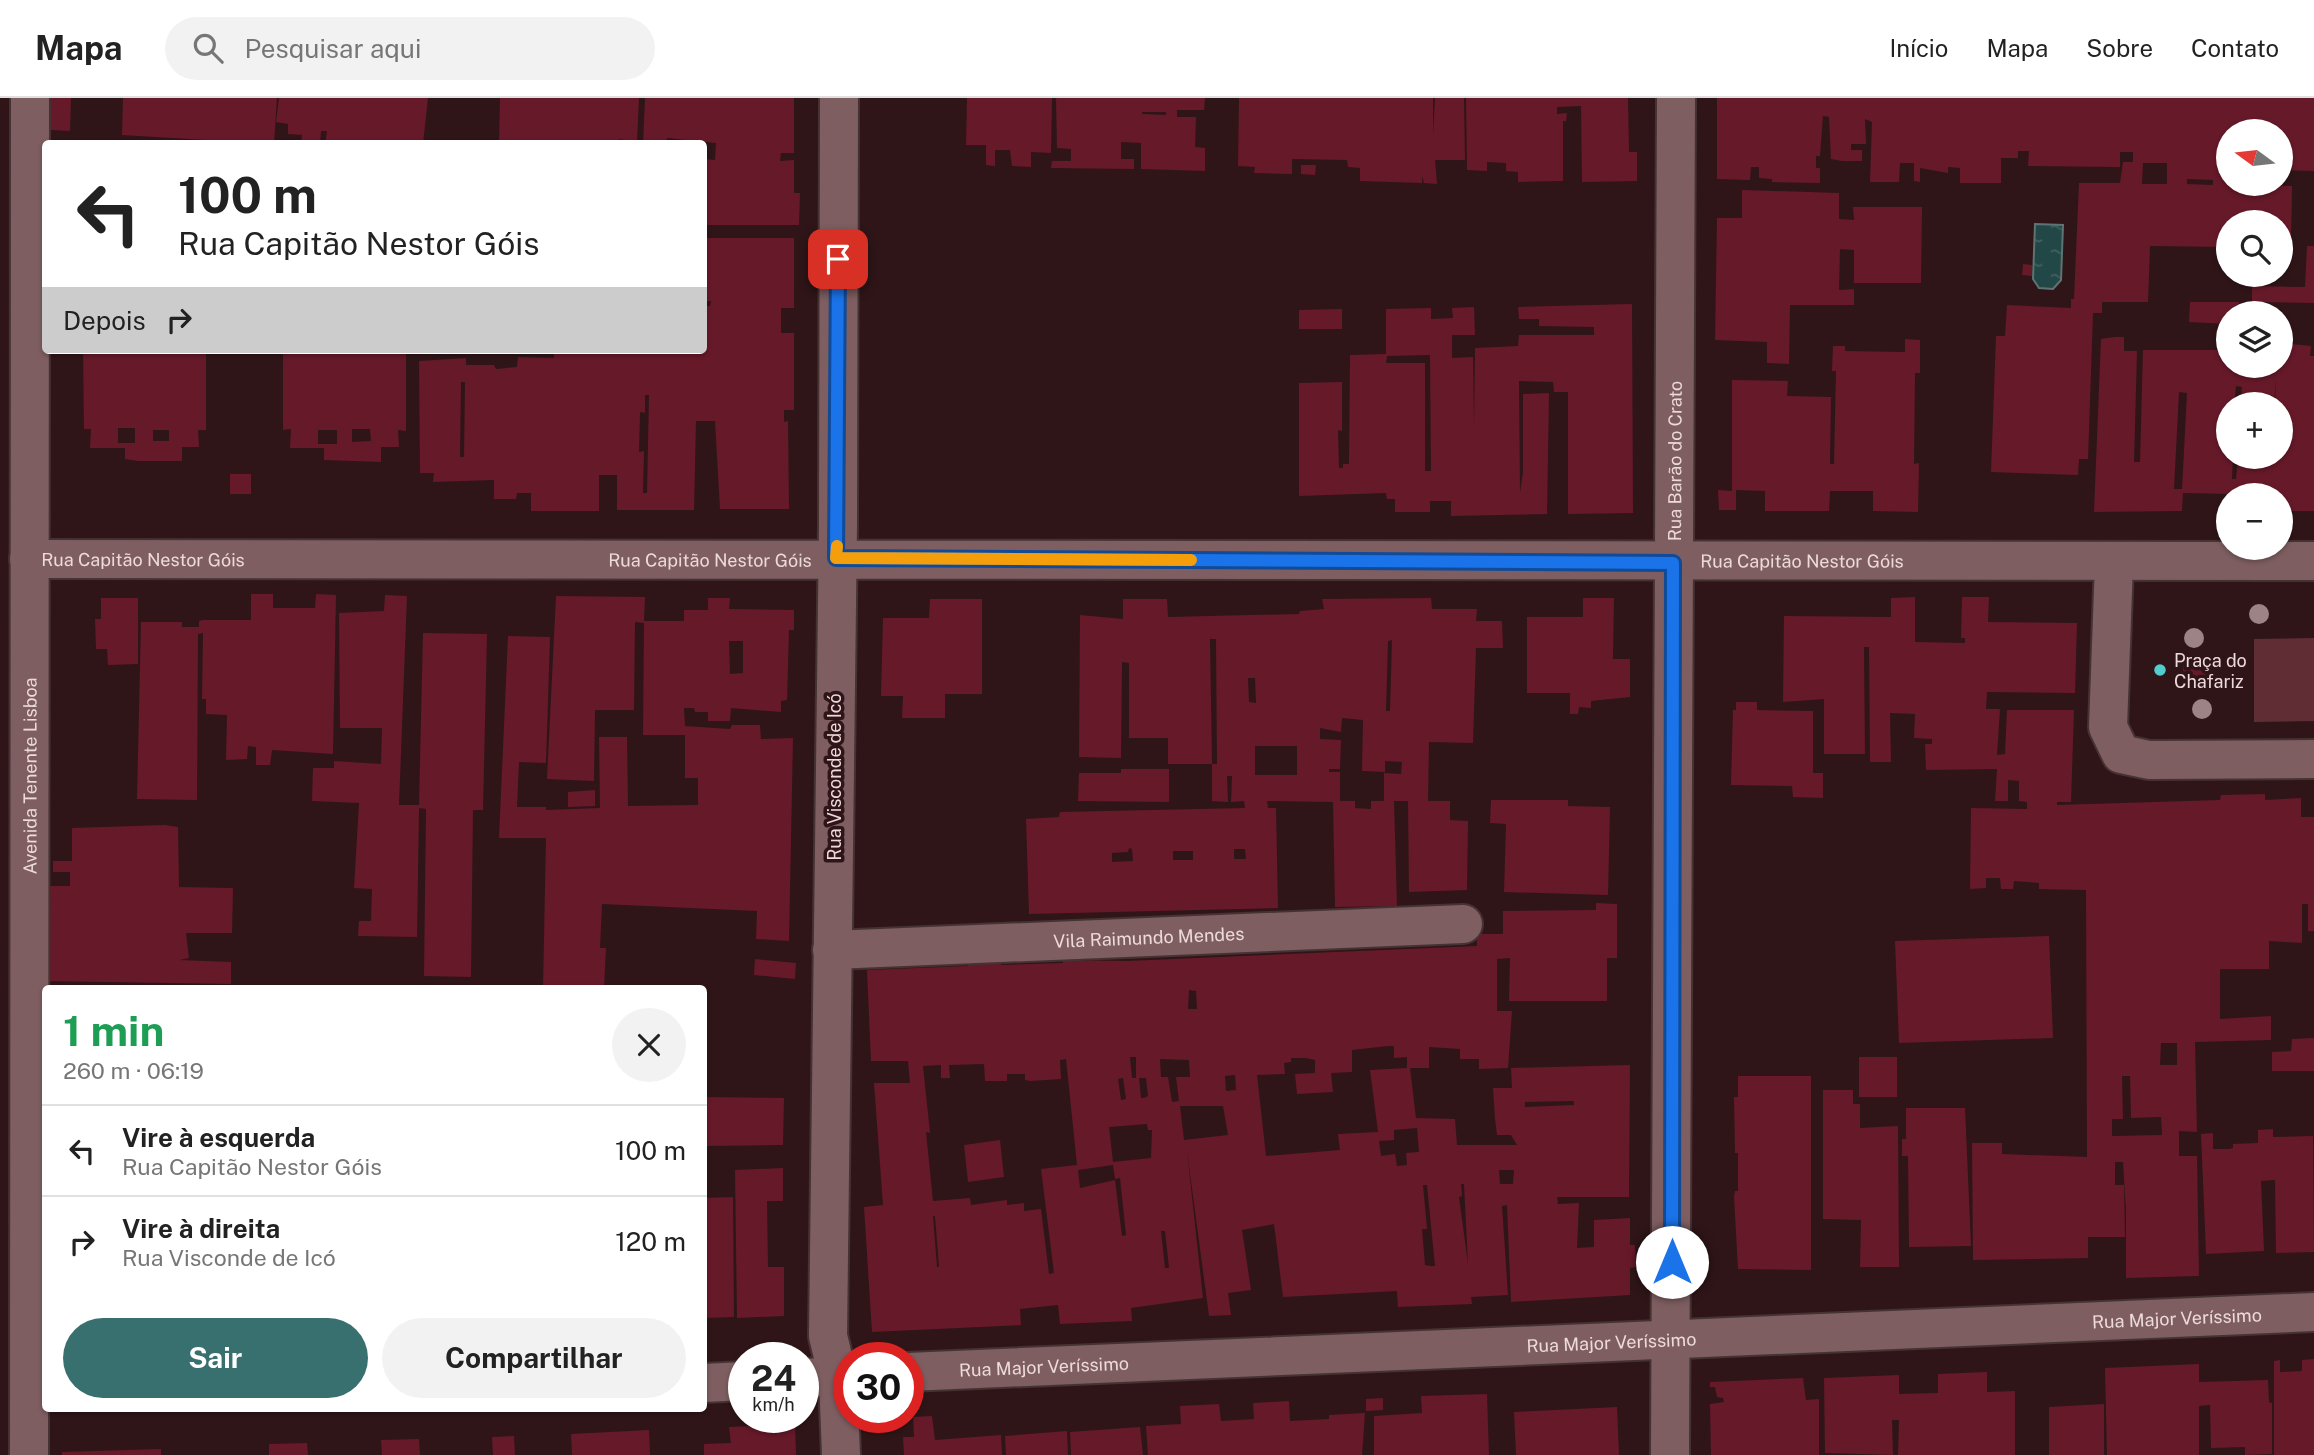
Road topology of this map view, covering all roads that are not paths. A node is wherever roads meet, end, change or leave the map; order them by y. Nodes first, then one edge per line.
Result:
1 (30, 98) edge
2 (839, 98) edge
3 (1676, 98) edge
4 (836, 558) junction
5 (29, 559) junction
6 (2314, 561) edge
7 (1673, 563) junction
8 (2114, 563) junction
9 (2314, 758) edge
10 (1463, 924) dead end
11 (832, 950) junction
12 (2314, 1312) edge
13 (1671, 1338) junction
14 (924, 1371) edge
15 (830, 1377) edge
16 (728, 1382) edge
17 (707, 1383) edge
18 (38, 1403) edge
19 (29, 1455) edge
20 (841, 1455) edge
21 (1670, 1455) edge

1 - 5 street, Avenida Tenente Lisboa
2 - 4 street, Rua Visconde de Icó
3 - 7 street, Rua Barão do Crato
4 - 5 street, Rua Capitão Nestor Góis
4 - 7 street, Rua Capitão Nestor Góis
4 - 11 street, Rua Visconde de Icó
5 - 18 street, Avenida Tenente Lisboa
6 - 8 street, Rua Capitão Nestor Góis
7 - 8 street, Rua Capitão Nestor Góis
7 - 13 street, Rua Barão do Crato
8 - 9 street
10 - 11 street, Vila Raimundo Mendes
11 - 15 street, Rua Visconde de Icó
12 - 13 street, Rua Major Veríssimo
13 - 14 street, Rua Major Veríssimo
13 - 21 street, Rua Barão do Crato
15 - 20 street, Rua Visconde de Icó
16 - 17 street
18 - 19 street, Avenida Tenente Lisboa

